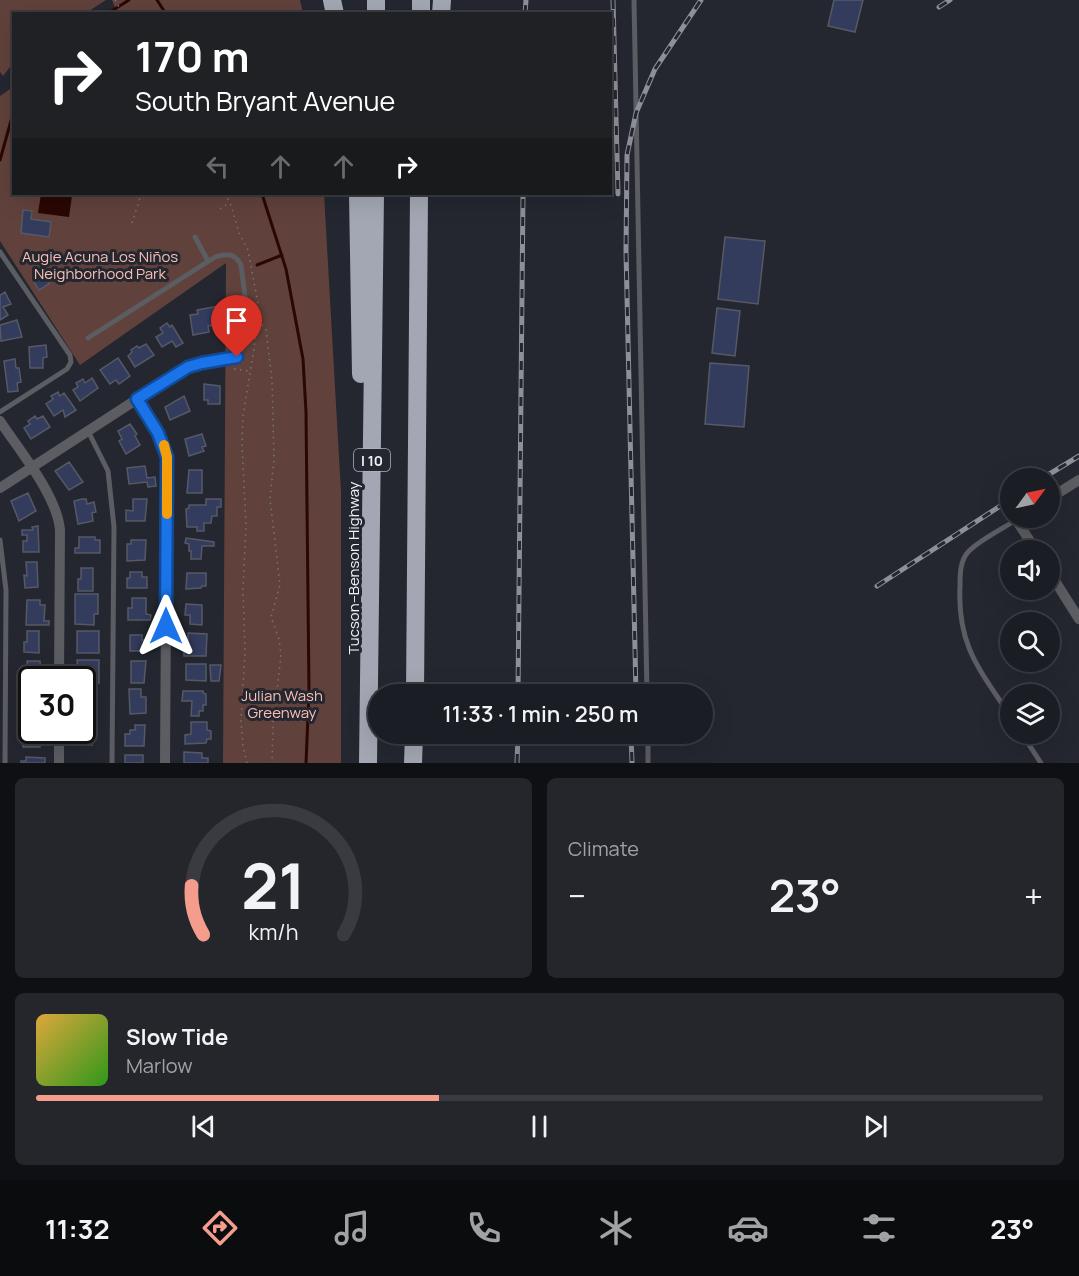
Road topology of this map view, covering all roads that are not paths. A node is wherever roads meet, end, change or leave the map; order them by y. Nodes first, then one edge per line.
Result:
1 (634, 0) edge
2 (358, 195) edge
3 (375, 195) edge
4 (419, 195) edge
5 (425, 195) edge
6 (195, 237) dead end
7 (0, 252) edge
8 (208, 261) junction
9 (418, 270) junction
10 (88, 338) dead end
11 (237, 357) joint
12 (137, 399) junction
13 (0, 412) edge
14 (0, 421) edge
15 (88, 431) junction
16 (31, 468) junction
17 (1079, 480) edge
18 (0, 488) edge
19 (1060, 492) edge
20 (1004, 528) edge
21 (0, 540) edge
22 (1060, 589) edge
23 (1079, 618) edge
24 (59, 666) edge
25 (368, 684) edge
26 (369, 684) edge
27 (415, 684) edge
28 (647, 684) edge
29 (1000, 700) edge
30 (59, 744) edge
31 (369, 744) edge
32 (414, 744) edge
33 (648, 744) edge
34 (1029, 744) edge
35 (5, 763) edge
36 (58, 763) edge
37 (112, 763) edge
38 (165, 763) edge
39 (368, 763) edge
40 (413, 763) edge
41 (648, 763) edge
42 (1041, 763) edge

1 - 28 lane
2 - 25 highway
3 - 26 highway, Tucson–Benson Highway / I 10
4 - 9 highway
5 - 9 highway
6 - 8 lane
7 - 13 lane
8 - 10 lane
8 - 11 lane
9 - 27 highway
11 - 12 street
12 - 15 street
12 - 38 street
14 - 16 street
15 - 16 street
15 - 37 lane
16 - 18 street
16 - 24 street
17 - 19 street
20 - 29 lane
21 - 35 lane
22 - 23 street
30 - 36 street
31 - 39 highway, Tucson–Benson Highway / I 10
32 - 40 highway
33 - 41 lane
34 - 42 lane

